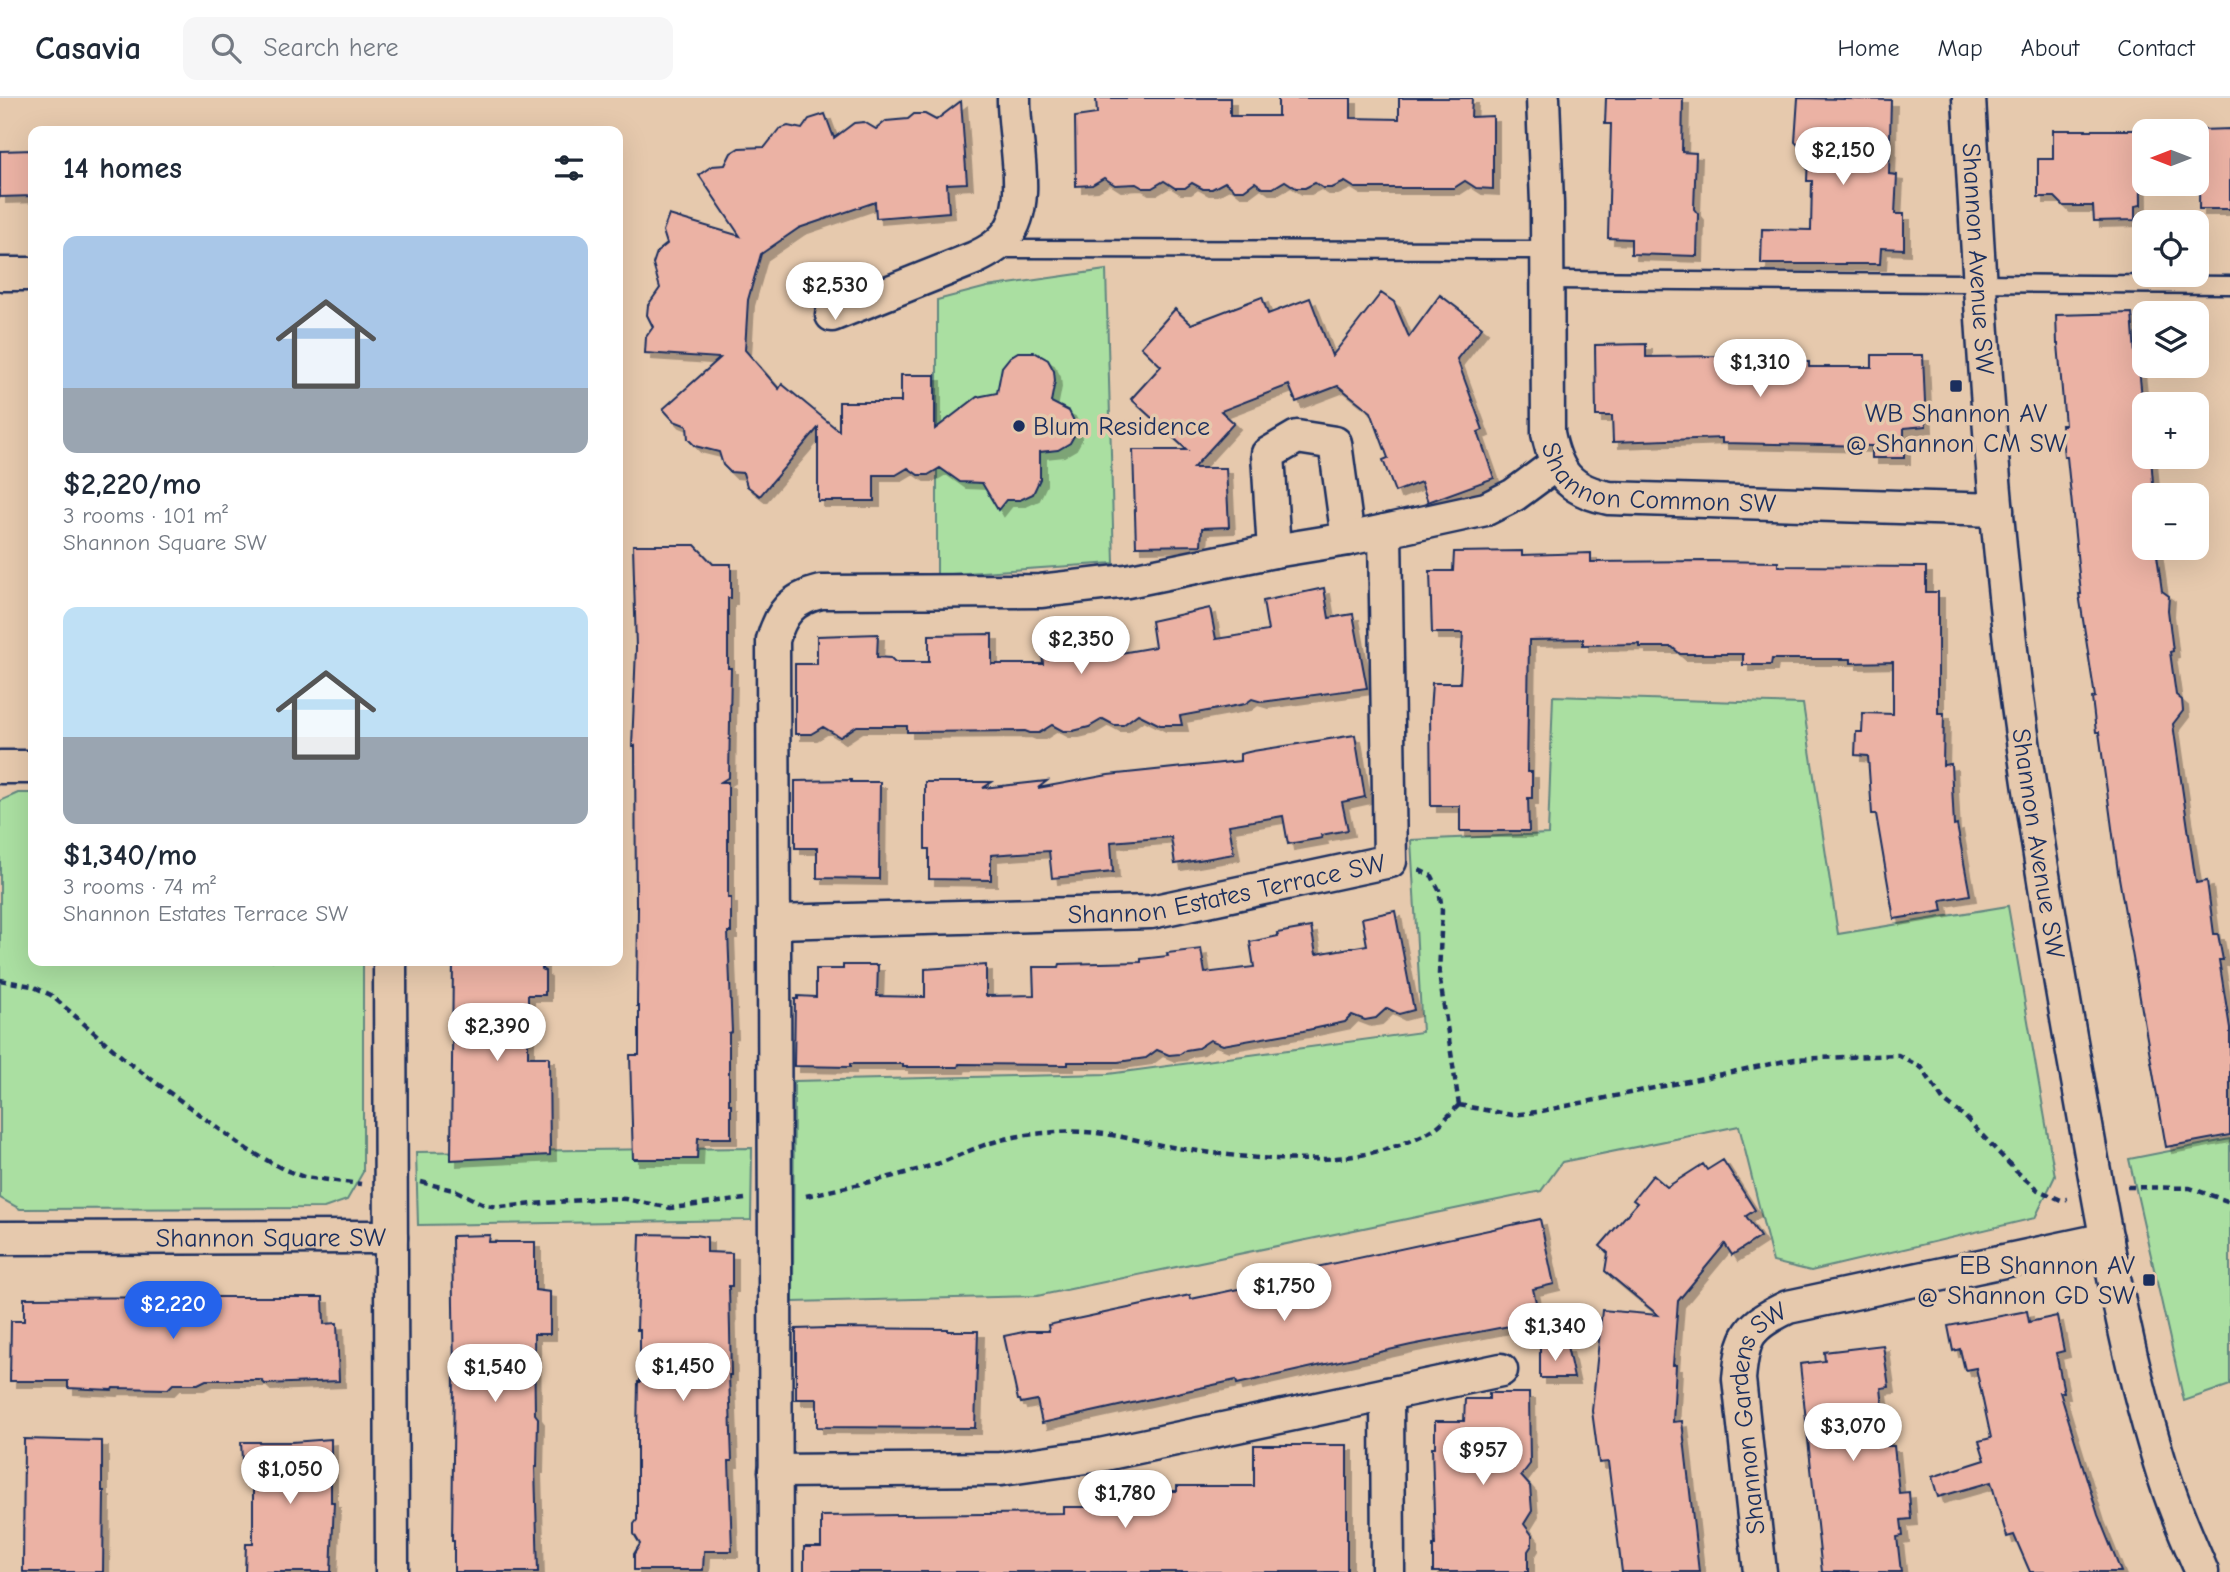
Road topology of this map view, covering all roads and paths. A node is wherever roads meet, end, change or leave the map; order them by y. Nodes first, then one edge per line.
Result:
1 (1014, 98) edge
2 (1543, 98) edge
3 (1969, 98) edge
4 (993, 249) junction
5 (1548, 265) junction
6 (0, 274) edge
7 (28, 274) edge
8 (1979, 285) junction
9 (2230, 285) edge
10 (831, 315) dead end
11 (1556, 464) junction
12 (1997, 510) junction
13 (1385, 531) junction
14 (1348, 539) junction
15 (1274, 551) junction
16 (0, 767) edge
17 (28, 767) edge
18 (1390, 861) junction
19 (774, 922) junction
20 (390, 966) edge
21 (0, 980) edge
22 (1459, 1105) junction
23 (391, 1185) junction
24 (2098, 1193) junction
25 (775, 1198) junction
26 (2230, 1202) edge
27 (391, 1237) junction
28 (0, 1238) edge
29 (2107, 1239) junction
30 (1501, 1370) dead end
31 (1387, 1394) junction
32 (775, 1471) junction
33 (392, 1572) edge
34 (776, 1572) edge
35 (1388, 1572) edge
36 (1760, 1572) edge
37 (2202, 1572) edge

1 - 4 street
2 - 5 street, Shannon Common SW
3 - 8 street, Shannon Avenue SW
4 - 5 lane
4 - 10 street
5 - 8 lane
5 - 11 street, Shannon Common SW
6 - 7 street
8 - 9 lane
8 - 12 street, Shannon Avenue SW
11 - 12 street, Shannon Common SW
11 - 13 street
12 - 24 street, Shannon Avenue SW
13 - 14 street
13 - 18 street, Shannon Estates Terrace SW
14 - 15 street
14 - 15 street
15 - 19 street
16 - 17 street
18 - 19 street, Shannon Estates Terrace SW
18 - 22 path
19 - 25 street
20 - 23 street, Shannon Square SW
21 - 23 path
22 - 24 path
22 - 25 path
23 - 25 path
23 - 27 street, Shannon Square SW
24 - 26 path
24 - 29 street, Shannon Avenue SW
25 - 32 street
27 - 28 street, Shannon Square SW
27 - 33 street
29 - 36 street, Shannon Gardens SW
29 - 37 street, Shannon Avenue SW
30 - 31 street
31 - 32 street
31 - 35 street
32 - 34 street

